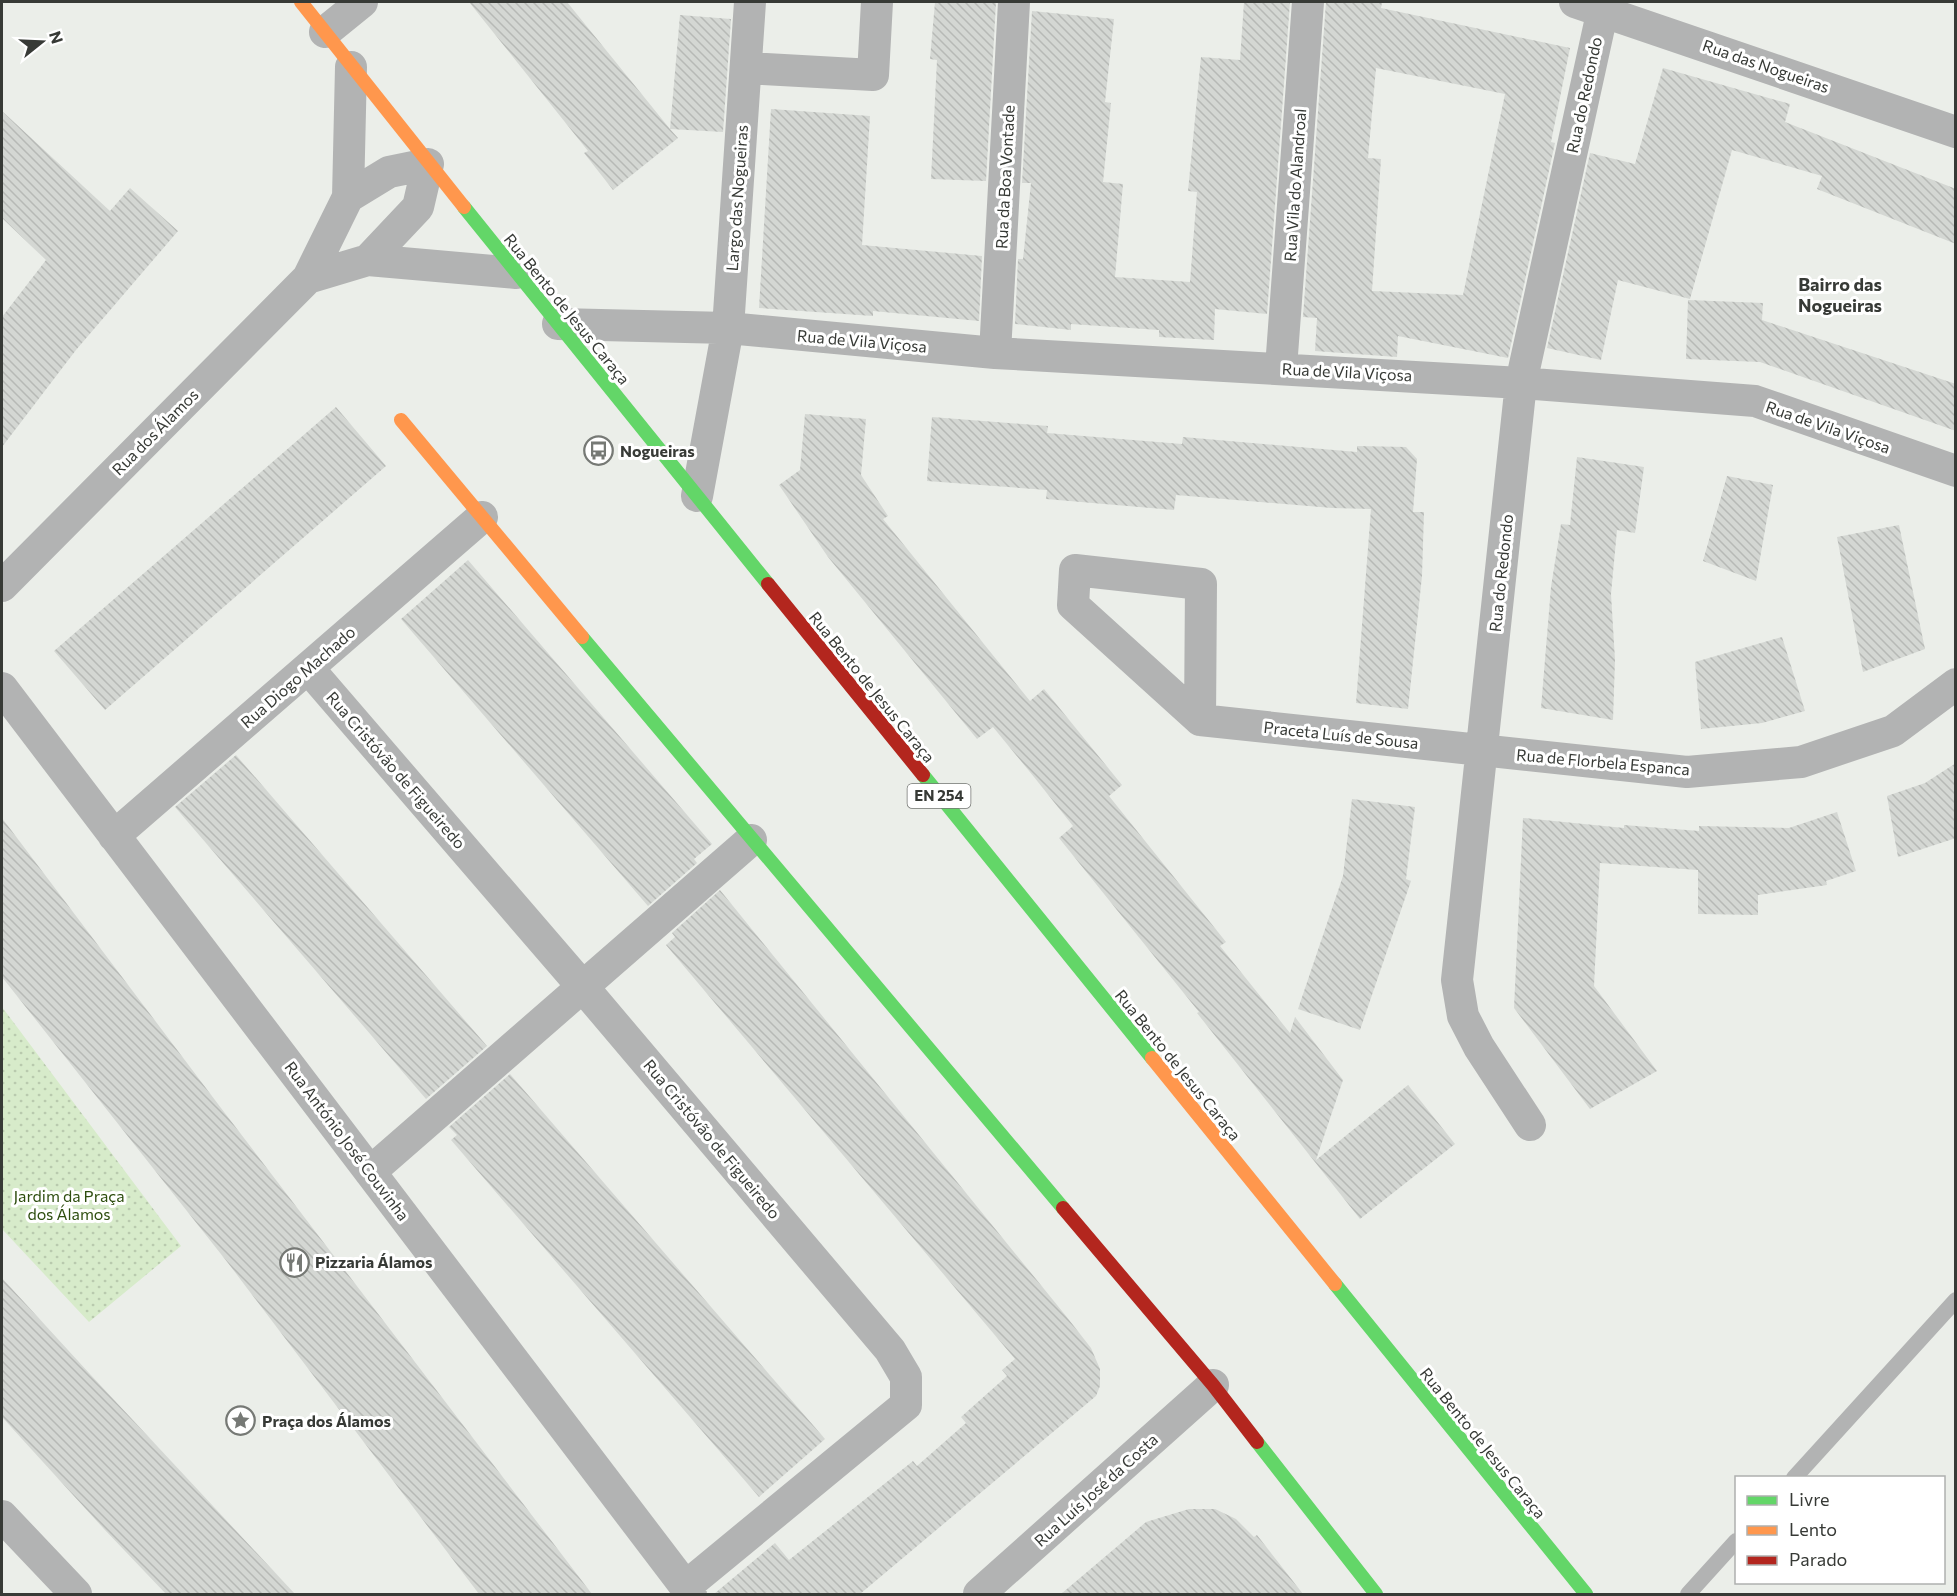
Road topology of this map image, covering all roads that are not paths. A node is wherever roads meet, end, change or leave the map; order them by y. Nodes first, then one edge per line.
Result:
1 (301, 2) edge
2 (362, 2) edge
3 (750, 2) edge
4 (877, 2) edge
5 (1014, 2) edge
6 (1308, 2) edge
7 (1589, 5) edge
8 (325, 32) junction
9 (351, 67) junction
10 (746, 68) junction
11 (1956, 132) edge
12 (428, 164) junction
13 (348, 197) junction
14 (368, 260) junction
15 (516, 273) junction
16 (308, 278) junction
17 (558, 324) junction
18 (728, 328) junction
19 (995, 353) junction
20 (1281, 368) junction
21 (1521, 383) junction
22 (401, 420) dead end
23 (1956, 471) edge
24 (696, 496) junction
25 (482, 517) junction
26 (2, 586) edge
27 (308, 668) junction
28 (1956, 684) edge
29 (2, 688) edge
30 (1200, 720) junction
31 (1482, 750) junction
32 (114, 836) junction
33 (751, 840) junction
34 (582, 986) junction
35 (1530, 1125) dead end
36 (370, 1172) junction
37 (1956, 1300) edge
38 (1213, 1385) junction
39 (1796, 1476) edge
40 (2, 1516) edge
41 (1735, 1543) edge
42 (688, 1591) edge
43 (1582, 1591) edge
44 (76, 1594) edge
45 (979, 1594) edge
46 (1376, 1594) edge
47 (1688, 1594) edge

1 - 8 main road, Rua Bento de Jesus Caraça / EN 254
2 - 8 street
3 - 10 street, Largo das Nogueiras
4 - 10 street
5 - 19 street, Rua da Boa Vontade
6 - 20 street, Rua Vila do Alandroal
7 - 11 street, Rua das Nogueiras
7 - 21 street, Rua do Redondo
8 - 9 main road, Rua Bento de Jesus Caraça / EN 254
9 - 12 main road, Rua Bento de Jesus Caraça / EN 254
9 - 13 street
10 - 18 street, Largo das Nogueiras
12 - 13 street
12 - 14 street
12 - 15 main road, Rua Bento de Jesus Caraça / EN 254
13 - 16 street
14 - 15 street
14 - 16 street
15 - 17 main road, Rua Bento de Jesus Caraça / EN 254
16 - 26 street, Rua dos Álamos
17 - 18 street, Rua de Vila Viçosa
17 - 24 main road, Rua Bento de Jesus Caraça / EN 254
18 - 19 street, Rua de Vila Viçosa
18 - 24 street, Largo das Nogueiras
19 - 20 street, Rua de Vila Viçosa
20 - 21 street, Rua de Vila Viçosa
21 - 23 street, Rua de Vila Viçosa
21 - 31 street, Rua do Redondo
22 - 25 main road
24 - 43 main road, Rua Bento de Jesus Caraça / EN 254
25 - 27 street, Rua Diogo Machado
25 - 33 main road
27 - 32 street, Rua Diogo Machado
27 - 34 street, Rua Cristóvão de Figueiredo
28 - 31 street, Rua de Florbela Espanca
29 - 32 street, Rua António José Couvinha
30 - 30 street
30 - 31 street, Praceta Luís de Sousa
31 - 35 street, Rua do Redondo
32 - 36 street, Rua António José Couvinha
33 - 34 street
33 - 38 main road
34 - 36 street
34 - 42 street, Rua Cristóvão de Figueiredo
36 - 42 street, Rua António José Couvinha
37 - 39 lane
38 - 45 street, Rua Luís José da Costa
38 - 46 main road
40 - 44 street
41 - 47 lane

